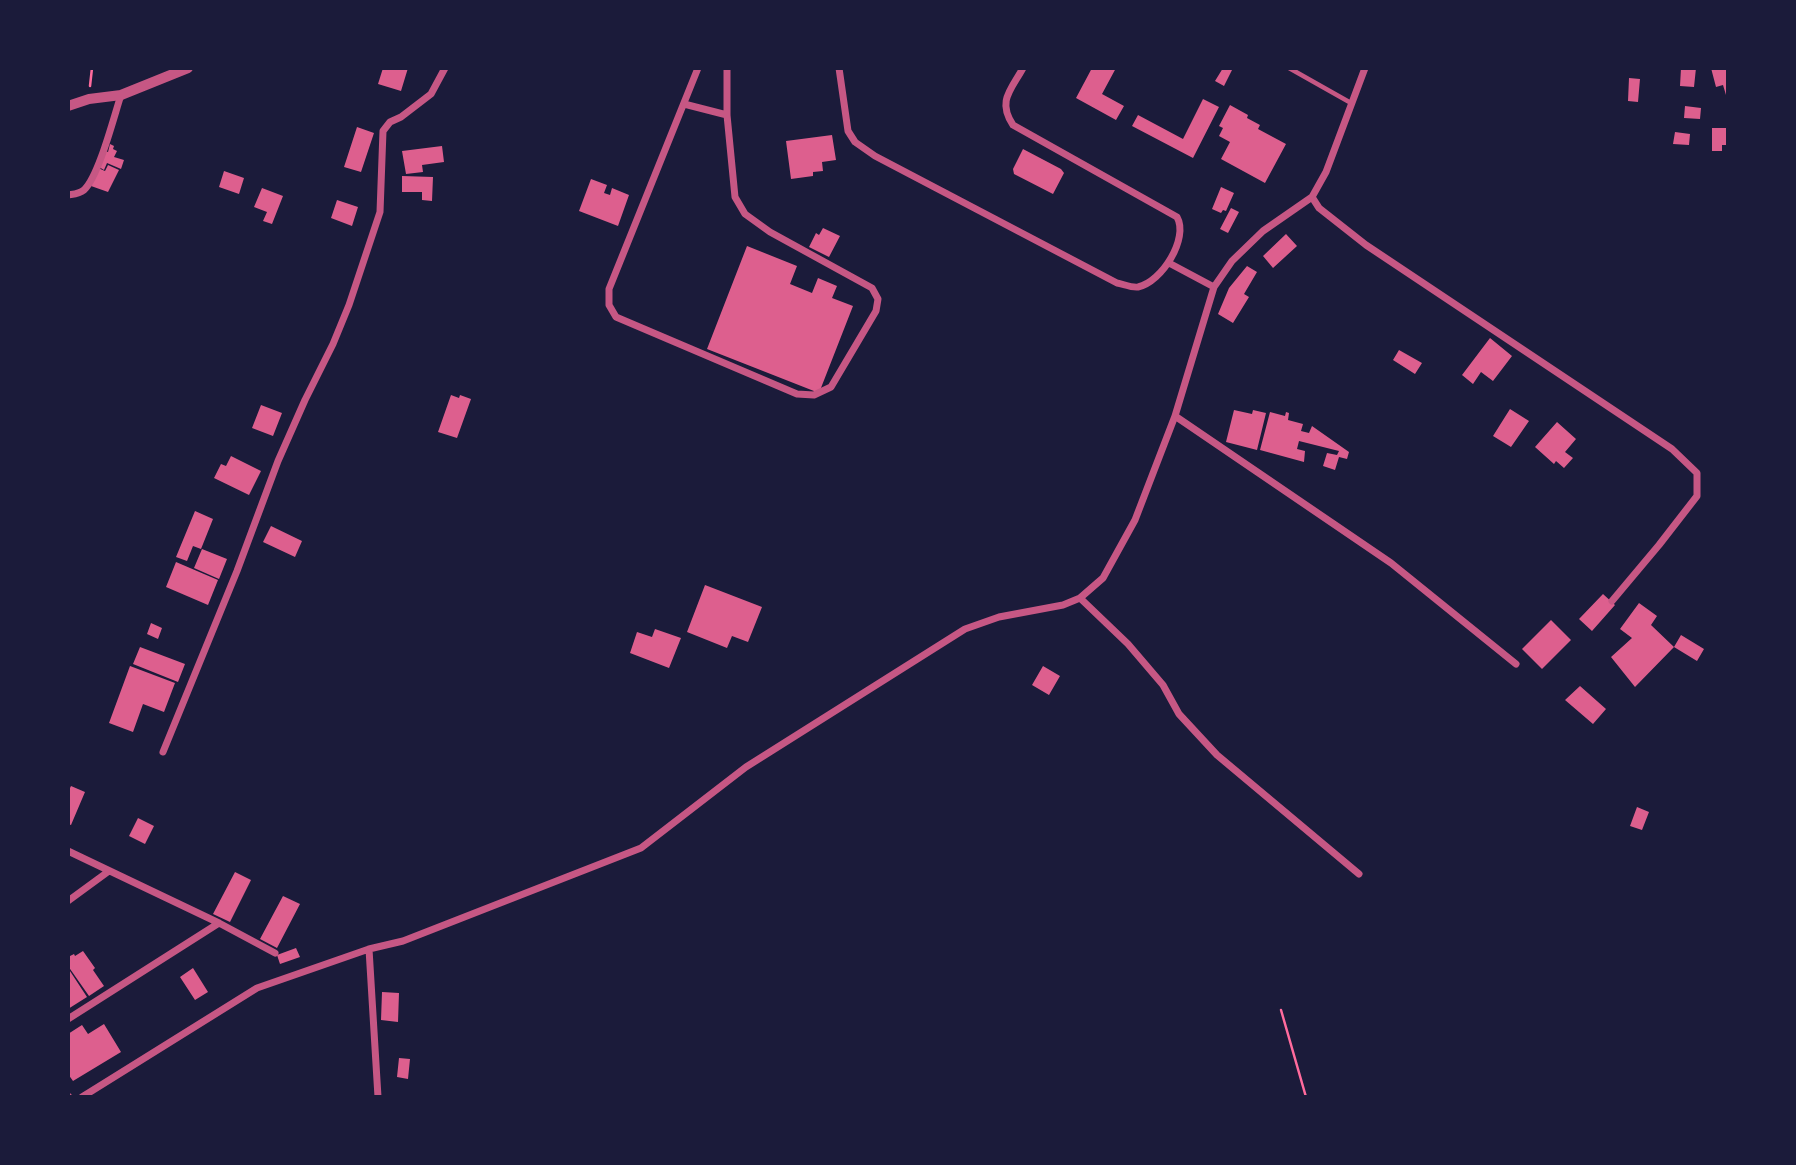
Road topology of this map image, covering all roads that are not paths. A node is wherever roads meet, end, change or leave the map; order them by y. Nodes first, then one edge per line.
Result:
1 (188, 68) edge
2 (445, 68) edge
3 (698, 68) edge
4 (727, 68) edge
5 (839, 68) edge
6 (1023, 68) edge
7 (1289, 68) edge
8 (1365, 68) edge
9 (121, 95) junction
10 (1352, 103) junction
11 (684, 104) junction
12 (68, 106) edge
13 (727, 115) junction
14 (68, 195) edge
15 (1312, 197) junction
16 (1169, 263) junction
17 (1214, 288) junction
18 (1175, 416) junction
19 (1080, 598) junction
20 (1612, 601) dead end
21 (1516, 664) dead end
22 (163, 752) dead end
23 (68, 851) edge
24 (109, 871) junction
25 (1359, 874) dead end
26 (68, 901) edge
27 (219, 923) junction
28 (369, 949) junction
29 (275, 953) dead end
30 (68, 1019) edge
31 (82, 1097) edge
32 (378, 1097) edge

1 - 9 street
2 - 22 street
3 - 11 street
4 - 13 street
5 - 16 street
6 - 16 street
7 - 10 lane
8 - 10 street
9 - 12 street
9 - 14 street
10 - 15 street
11 - 13 street
11 - 13 street
15 - 17 street
15 - 20 street
16 - 17 street
17 - 18 street
18 - 19 street
18 - 21 street
19 - 25 street
19 - 28 street
23 - 24 street
24 - 26 street
24 - 27 street
27 - 29 street
27 - 30 street
28 - 31 street
28 - 32 street

